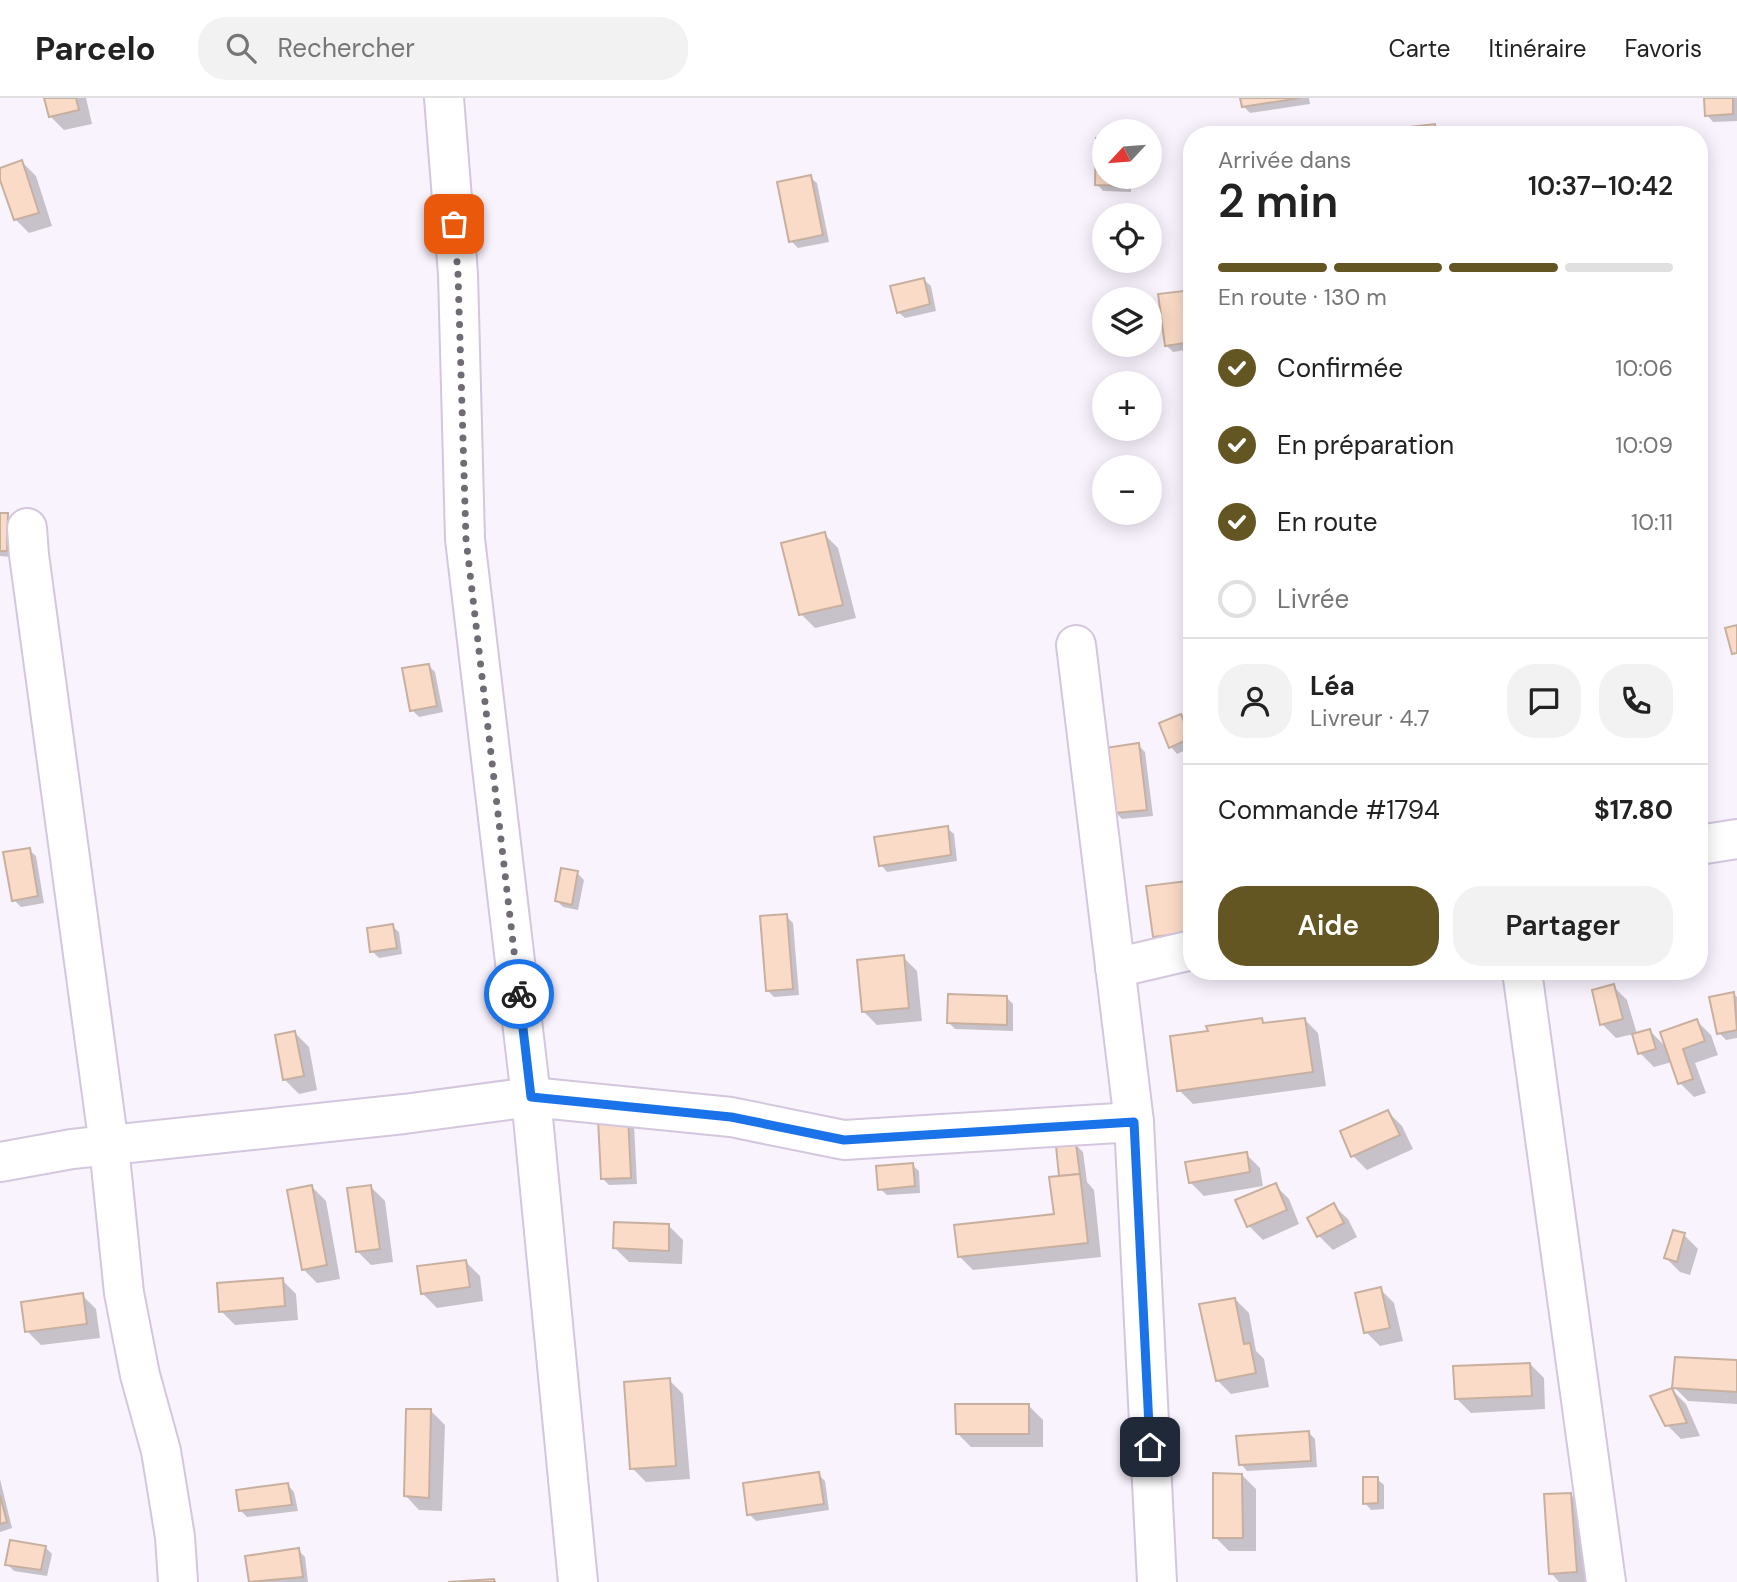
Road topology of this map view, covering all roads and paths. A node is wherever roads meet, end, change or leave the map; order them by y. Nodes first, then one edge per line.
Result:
1 (444, 98) edge
2 (27, 528) dead end
3 (1076, 645) dead end
4 (1737, 839) edge
5 (1708, 844) edge
6 (1183, 952) edge
7 (1115, 968) junction
8 (1523, 980) edge
9 (531, 1097) junction
10 (1134, 1122) junction
11 (109, 1146) junction
12 (0, 1161) edge
13 (178, 1582) edge
14 (578, 1582) edge
15 (1157, 1582) edge
16 (1606, 1582) edge

1 - 9 street
2 - 11 street
3 - 7 street
4 - 5 street
6 - 7 street
7 - 10 street
8 - 16 street
9 - 10 street
9 - 11 street
9 - 14 street
10 - 15 street
11 - 12 street
11 - 13 street

